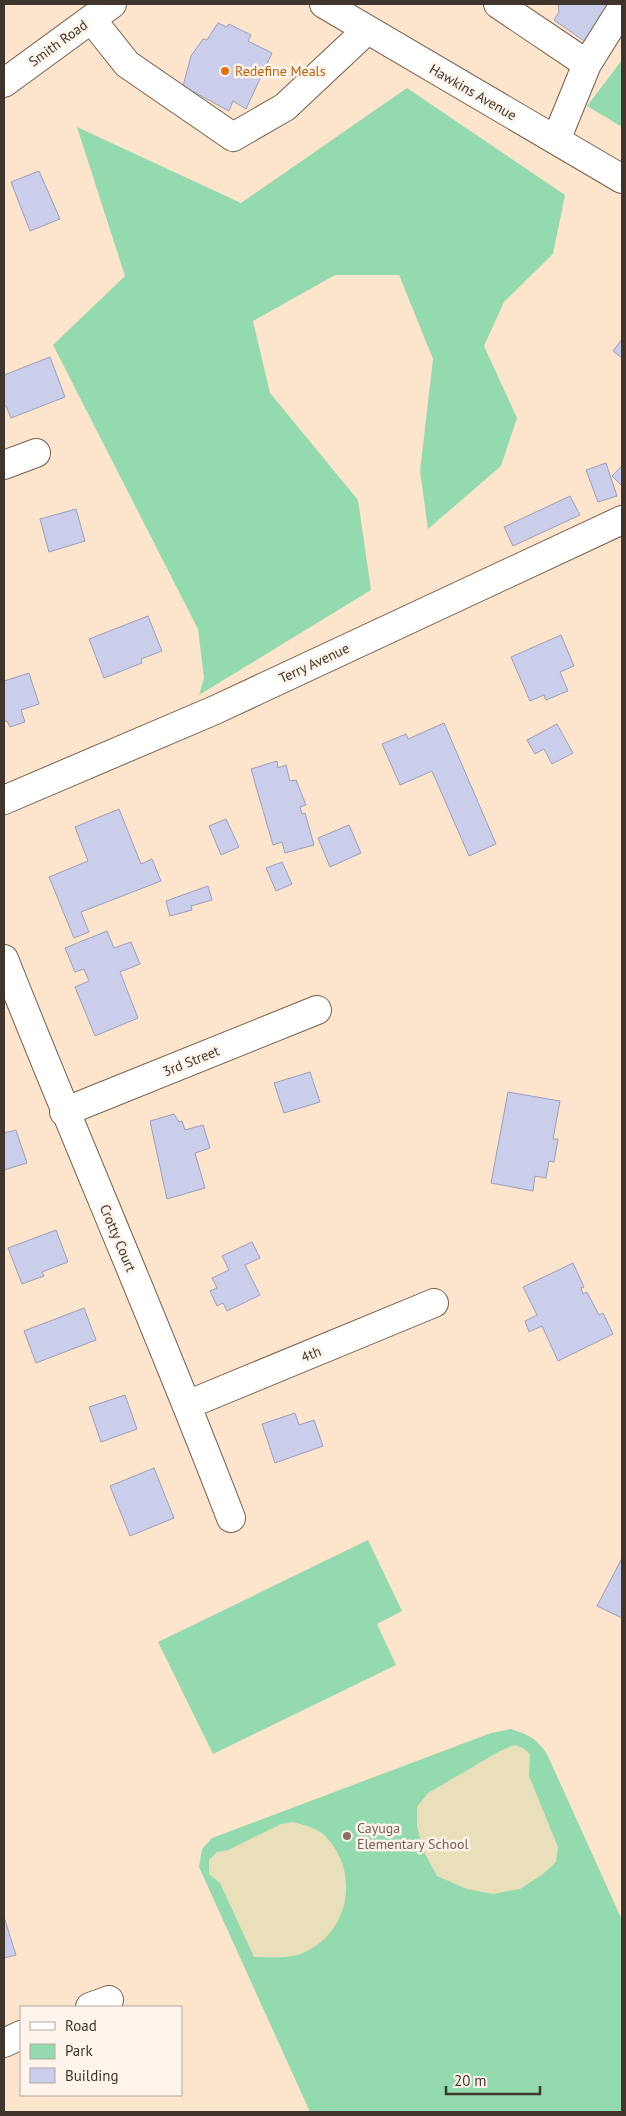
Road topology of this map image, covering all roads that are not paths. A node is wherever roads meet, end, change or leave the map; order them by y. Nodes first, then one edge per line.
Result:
1 (324, 4) edge
2 (498, 4) edge
3 (622, 8) edge
4 (102, 12) edge
5 (368, 30) junction
6 (586, 64) junction
7 (4, 83) edge
8 (556, 140) junction
9 (622, 179) edge
10 (36, 453) dead end
11 (4, 466) edge
12 (622, 520) edge
13 (4, 800) edge
14 (4, 959) edge
15 (318, 1010) dead end
16 (64, 1112) junction
17 (434, 1303) dead end
18 (187, 1405) junction
19 (231, 1518) dead end
20 (20, 2036) edge
21 (4, 2043) edge

1 - 5 street, Hawkins Avenue
2 - 6 street
3 - 6 street
4 - 5 street
4 - 7 street, Smith Road
5 - 8 street, Hawkins Avenue
6 - 8 street
8 - 9 street, Hawkins Avenue
10 - 11 street
12 - 13 street, Terry Avenue
14 - 16 street, Crotty Court
15 - 16 street, 3rd Street
16 - 18 street, Crotty Court
17 - 18 street, 4th
18 - 19 street, Crotty Court
20 - 21 street

